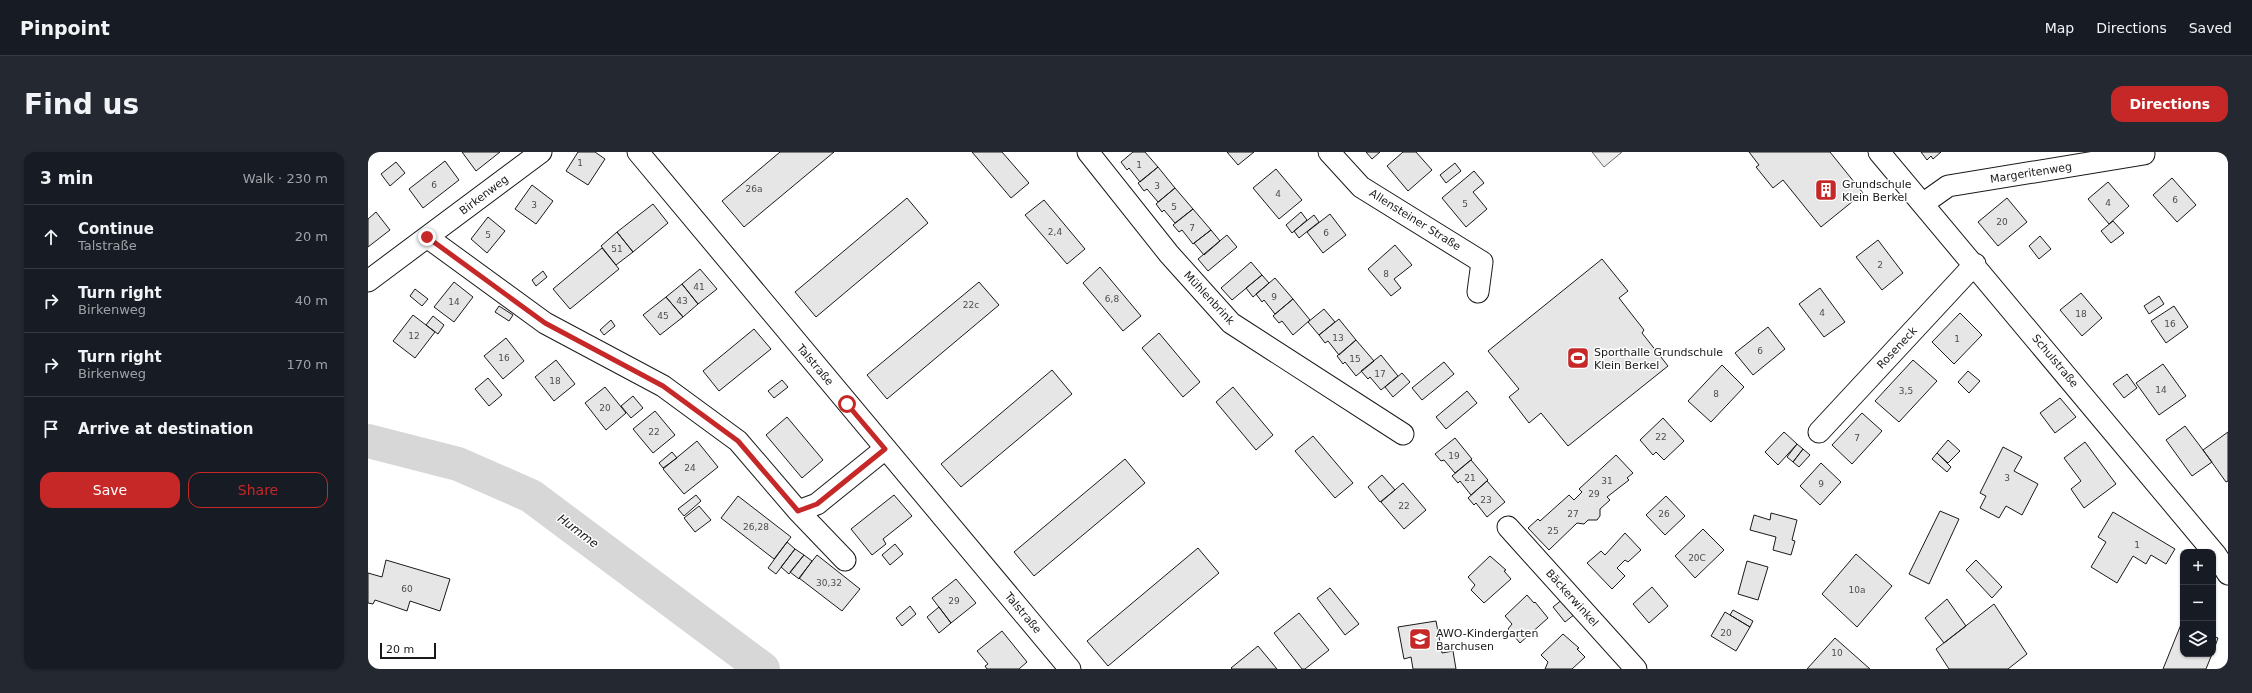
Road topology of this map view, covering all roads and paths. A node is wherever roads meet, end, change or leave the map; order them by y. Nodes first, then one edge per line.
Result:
1 (541, 152) edge
2 (638, 152) edge
3 (1088, 152) edge
4 (1329, 152) edge
5 (1879, 152) edge
6 (2144, 154) dead end
7 (1924, 203) junction
8 (427, 237) junction
9 (1975, 264) junction
10 (368, 281) edge
11 (1478, 292) dead end
12 (1819, 432) dead end
13 (1403, 434) dead end
14 (885, 449) junction
15 (798, 511) junction
16 (1508, 527) dead end
17 (845, 560) dead end
18 (2228, 574) edge
19 (1070, 669) edge
20 (1636, 669) edge

1 - 8 street, Birkenweg
2 - 14 street, Talstraße
3 - 13 street, Mühlenbrink
4 - 11 street, Allensteiner Straße
5 - 7 street, Schulstraße
6 - 7 street, Margeritenweg
7 - 9 street, Schulstraße
8 - 10 street, Birkenweg
8 - 15 street
9 - 12 street, Roseneck
9 - 18 street, Schulstraße
14 - 15 street
14 - 19 street, Talstraße
15 - 17 street
16 - 20 street, Bäckerwinkel

